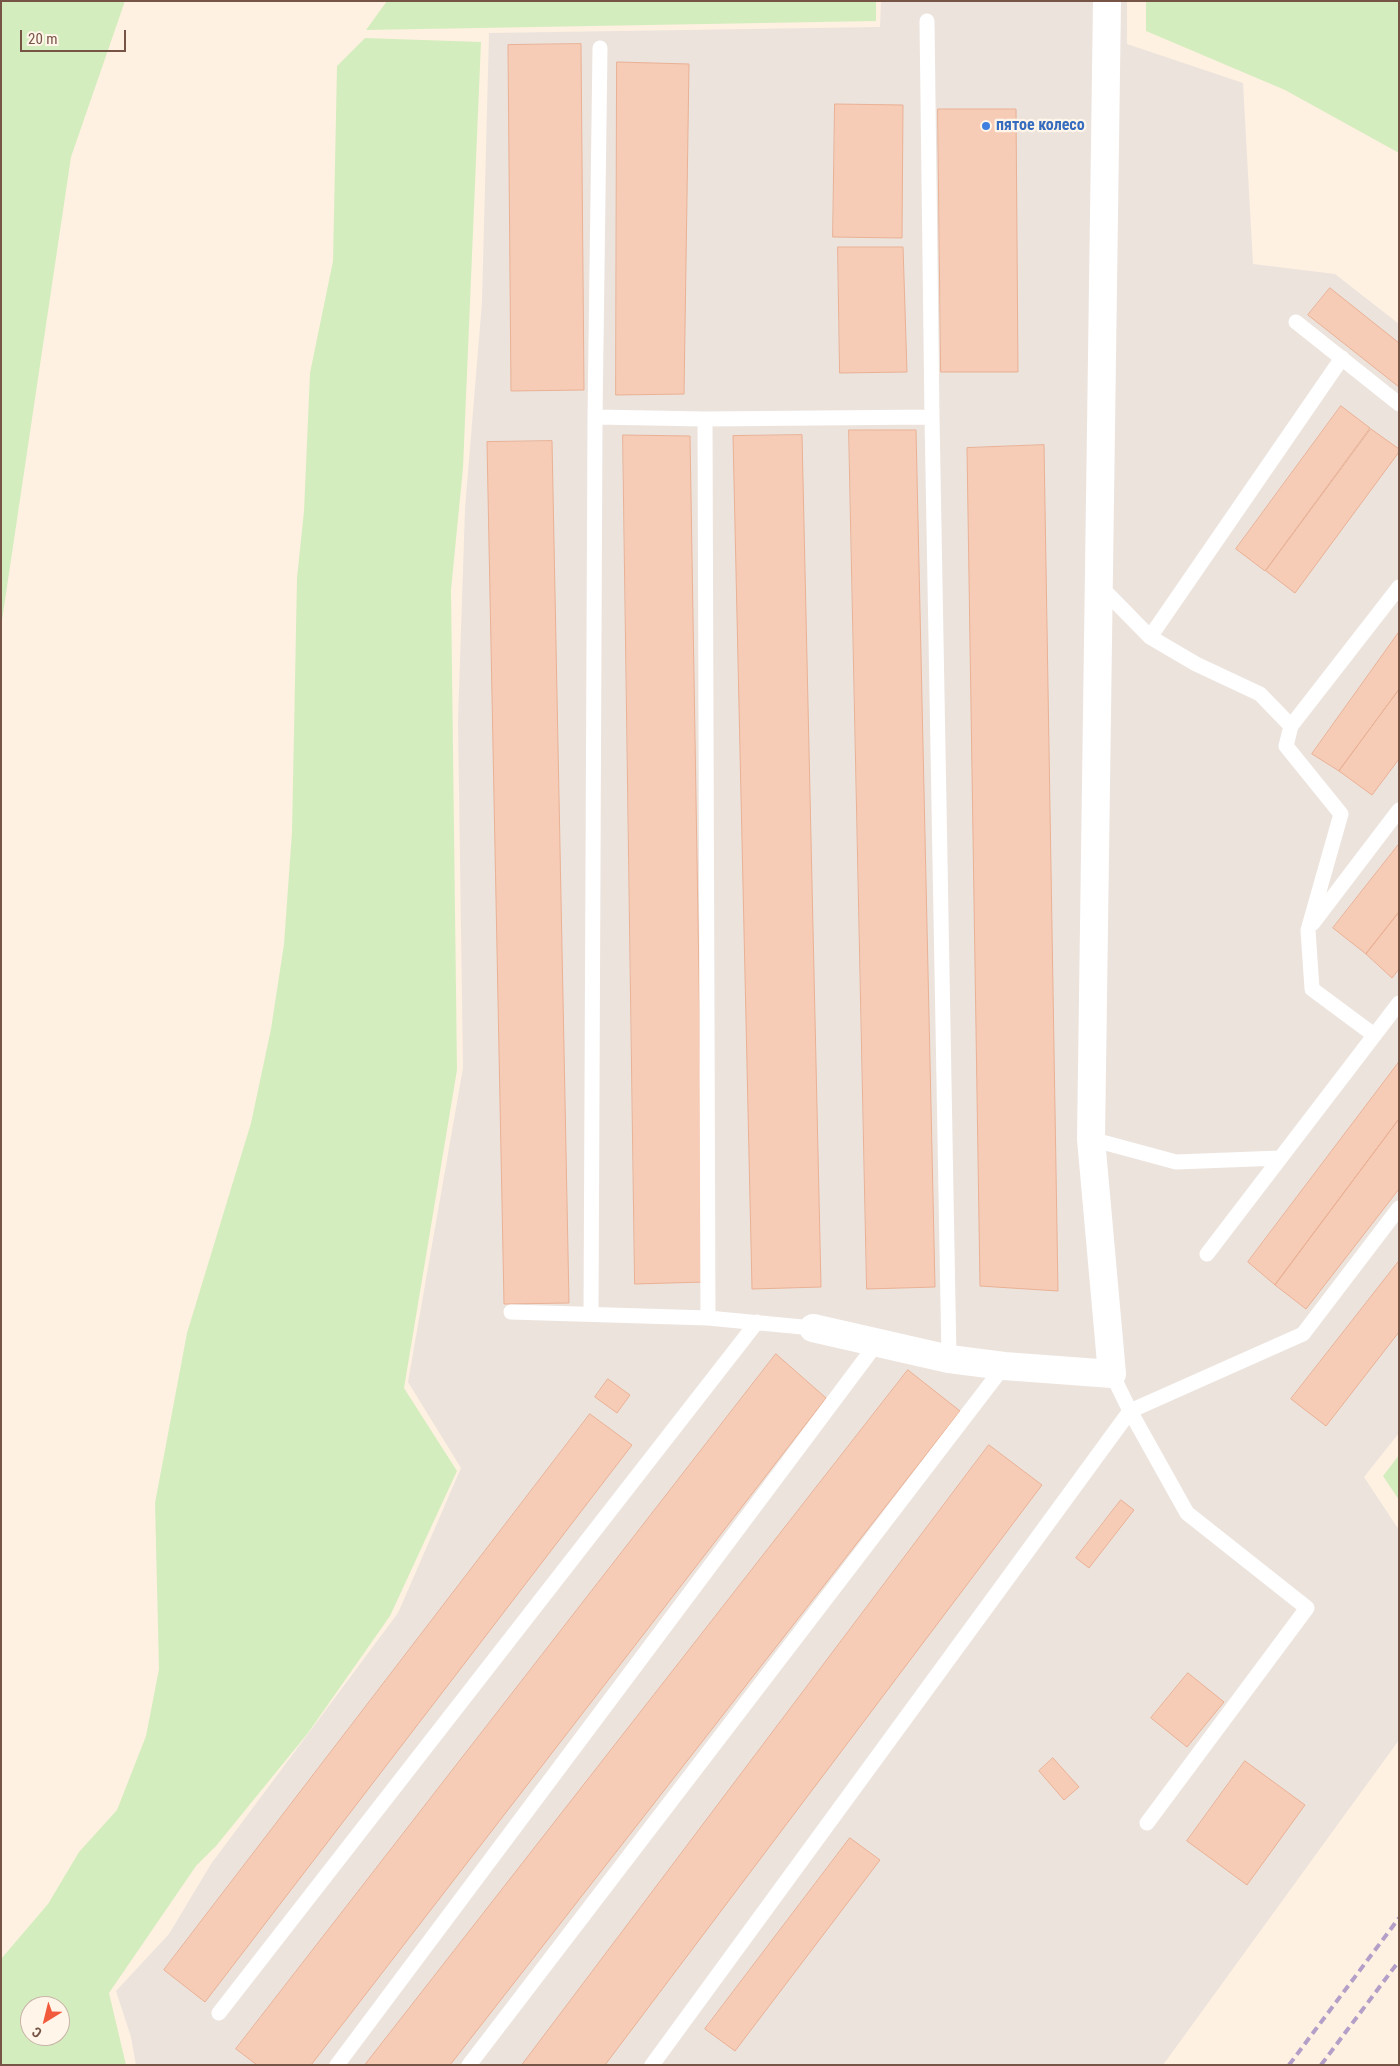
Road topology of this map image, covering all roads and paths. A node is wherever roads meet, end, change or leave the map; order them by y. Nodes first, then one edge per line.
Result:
1 (1108, 1) edge
2 (928, 21) dead end
3 (600, 48) dead end
4 (1296, 322) dead end
5 (1342, 358) junction
6 (1399, 404) edge
7 (595, 417) junction
8 (932, 417) junction
9 (705, 419) junction
10 (1100, 586) junction
11 (1399, 587) edge
12 (1150, 637) junction
13 (1291, 726) junction
14 (1399, 810) edge
15 (1308, 930) junction
16 (1399, 1003) edge
17 (1374, 1035) junction
18 (1092, 1139) junction
19 (1280, 1158) junction
20 (1399, 1208) edge
21 (1206, 1254) dead end
22 (511, 1312) dead end
23 (591, 1314) junction
24 (708, 1318) junction
25 (757, 1322) junction
26 (813, 1328) joint
27 (877, 1343) junction
28 (949, 1359) junction
29 (1004, 1366) junction
30 (1112, 1374) junction
31 (1130, 1411) junction
32 (1147, 1823) dead end
33 (218, 2013) dead end
34 (337, 2065) edge
35 (469, 2065) edge
36 (652, 2065) edge

1 - 10 street
2 - 8 lane
3 - 7 lane
4 - 5 lane
5 - 6 lane
5 - 12 lane
7 - 9 lane
7 - 23 lane
8 - 9 lane
8 - 28 lane
9 - 24 lane
10 - 12 lane
10 - 18 street
11 - 13 lane
12 - 13 lane
13 - 15 lane
14 - 15 lane
15 - 17 lane
16 - 17 lane
17 - 19 lane
18 - 19 lane
18 - 30 street
19 - 21 lane
20 - 31 lane
22 - 23 lane
23 - 24 lane
24 - 25 lane
25 - 26 lane
25 - 33 lane
26 - 27 street
27 - 28 street
27 - 34 lane
28 - 29 street
29 - 30 street
29 - 35 lane
30 - 31 lane
31 - 32 lane
31 - 36 lane

